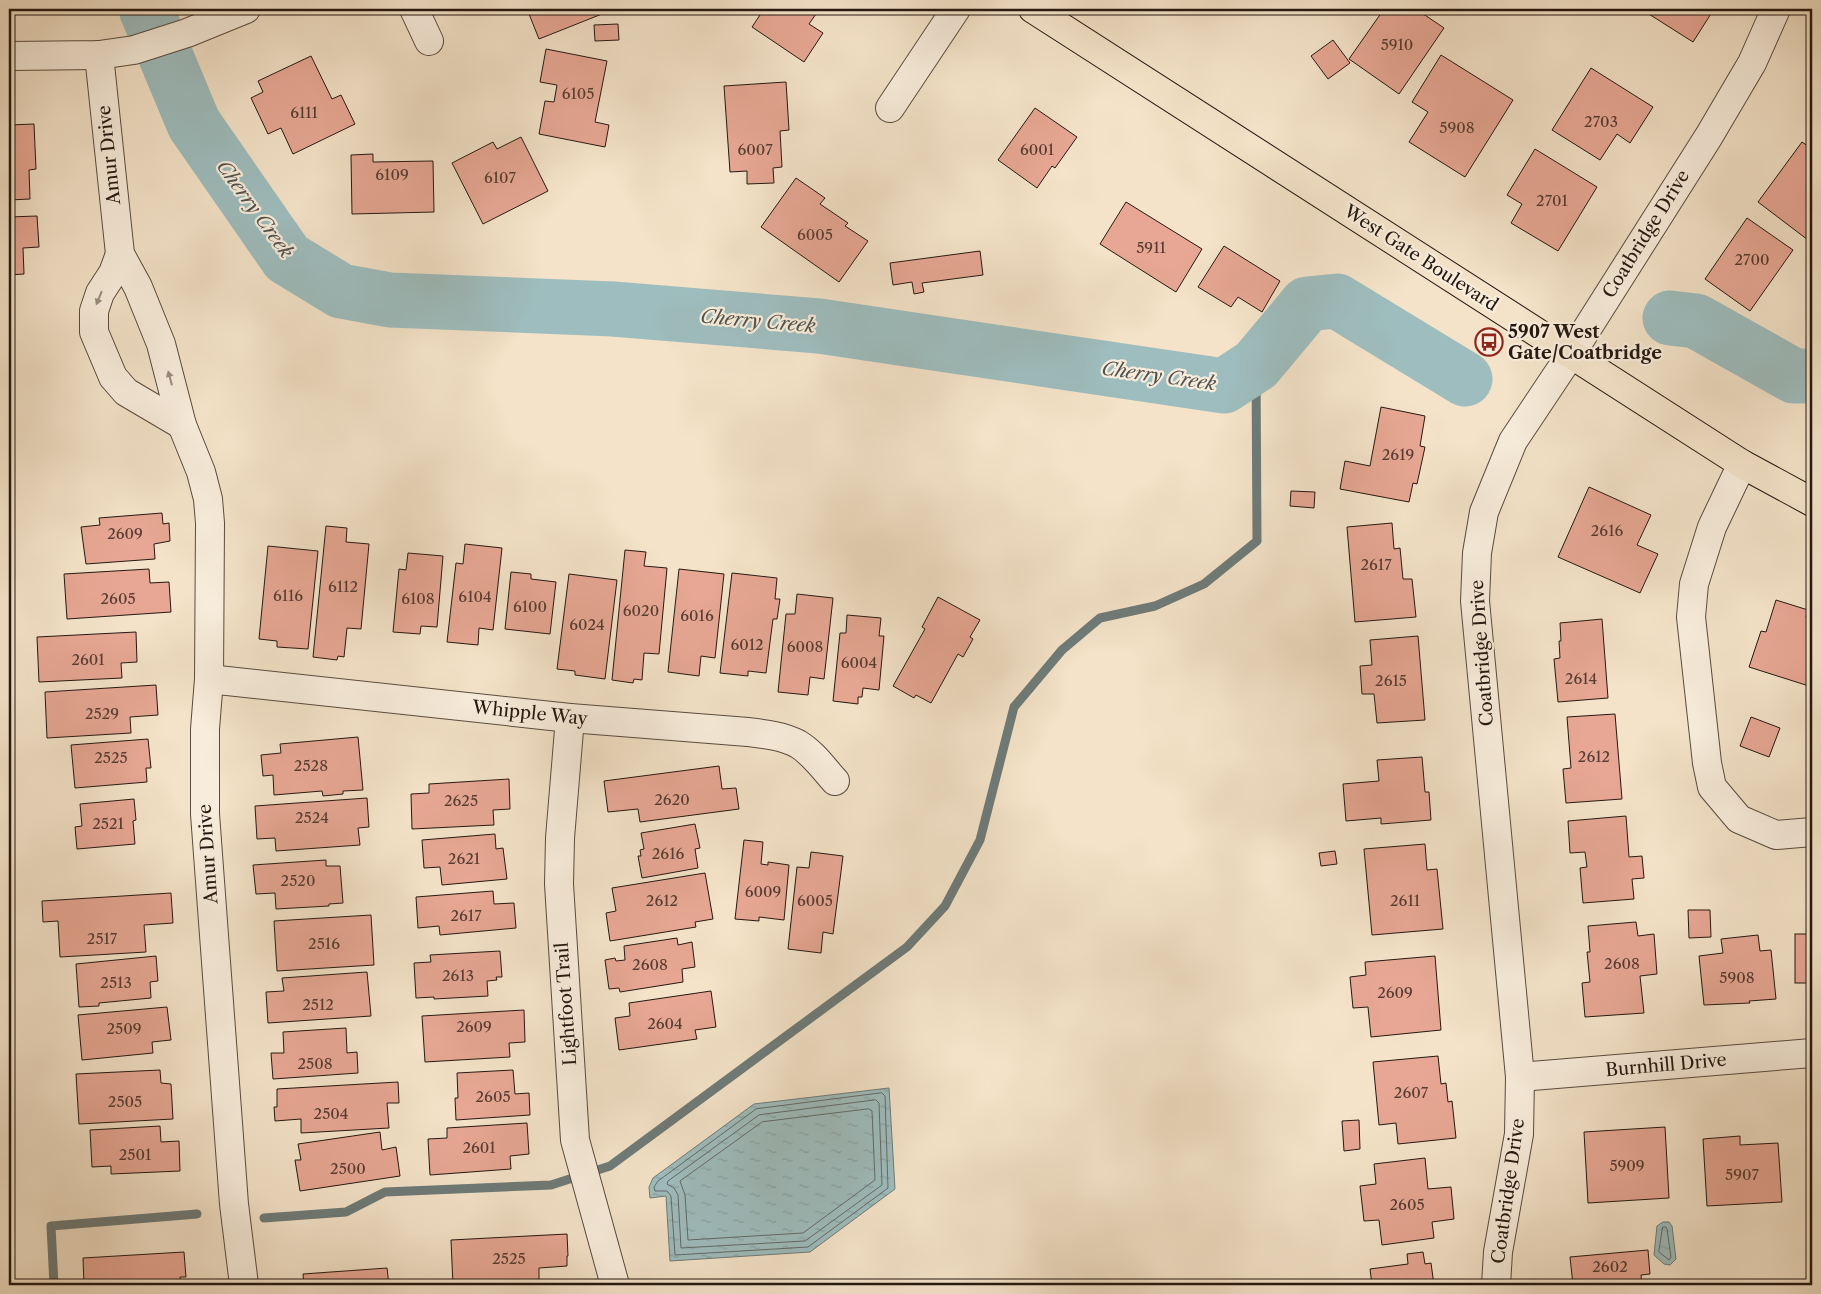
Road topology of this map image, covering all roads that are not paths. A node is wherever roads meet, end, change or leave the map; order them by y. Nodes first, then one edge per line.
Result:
1 (246, 9) edge
2 (414, 9) edge
3 (956, 9) edge
4 (1033, 9) edge
5 (1776, 9) edge
6 (428, 41) dead end
7 (99, 55) junction
8 (9, 56) edge
9 (890, 108) dead end
10 (120, 254) junction
11 (1571, 354) junction
12 (182, 425) junction
13 (1742, 464) junction
14 (1812, 502) edge
15 (209, 679) junction
16 (570, 718) junction
17 (835, 781) dead end
18 (1812, 832) edge
19 (1812, 1053) edge
20 (1520, 1076) junction
21 (244, 1285) edge
22 (615, 1285) edge
23 (1496, 1285) edge

1 - 7 street
2 - 6 street
3 - 9 street
4 - 11 main road, West Gate Boulevard
5 - 11 street, Coatbridge Drive
7 - 8 street
7 - 10 street, Amur Drive
12 -> 10 street, Amur Drive
10 -> 12 street, Amur Drive
11 - 13 main road, West Gate Boulevard
11 - 20 street, Coatbridge Drive
12 - 15 street, Amur Drive
13 - 14 main road, West Gate Boulevard
13 - 18 street
15 - 16 street, Whipple Way
15 - 21 street, Amur Drive
16 - 17 street, Whipple Way
16 - 22 street, Lightfoot Trail
19 - 20 street, Burnhill Drive
20 - 23 street, Coatbridge Drive

